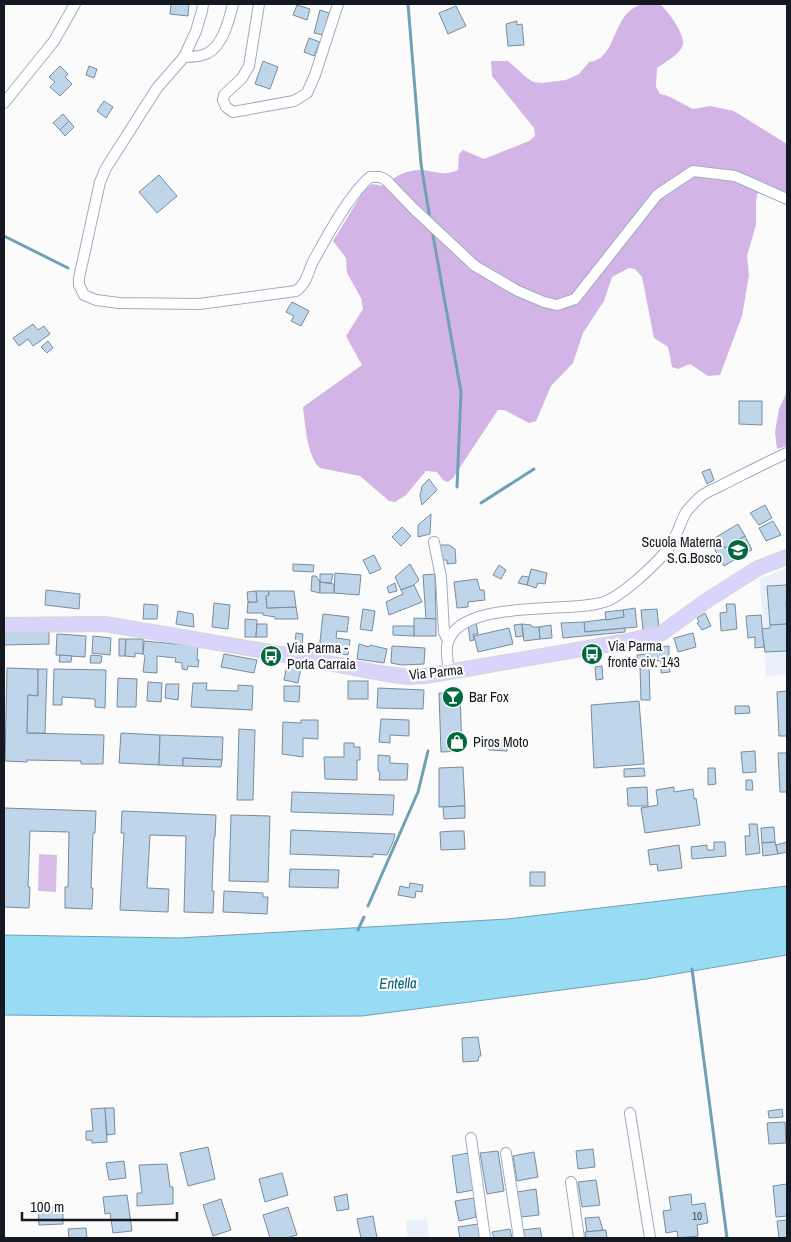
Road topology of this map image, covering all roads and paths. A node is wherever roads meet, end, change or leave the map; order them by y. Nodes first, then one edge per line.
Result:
1 (75, 4) edge
2 (202, 4) edge
3 (233, 4) edge
4 (259, 4) edge
5 (338, 4) edge
6 (184, 57) junction
7 (4, 104) edge
8 (787, 199) edge
9 (787, 453) edge
10 (434, 542) dead end
11 (787, 557) edge
12 (4, 625) edge
13 (448, 641) junction
14 (449, 672) junction
15 (630, 1113) dead end
16 (472, 1138) dead end
17 (506, 1154) dead end
18 (571, 1182) dead end
19 (485, 1238) edge
20 (519, 1238) edge
21 (579, 1238) edge
22 (650, 1238) edge

1 - 7 street
2 - 6 street
3 - 6 street
4 - 5 street
6 - 8 street
9 - 13 street
10 - 13 street
11 - 14 main road, Via Parma
12 - 14 main road, Via Parma
13 - 14 street
15 - 22 street
16 - 19 street
17 - 20 street
18 - 21 street

